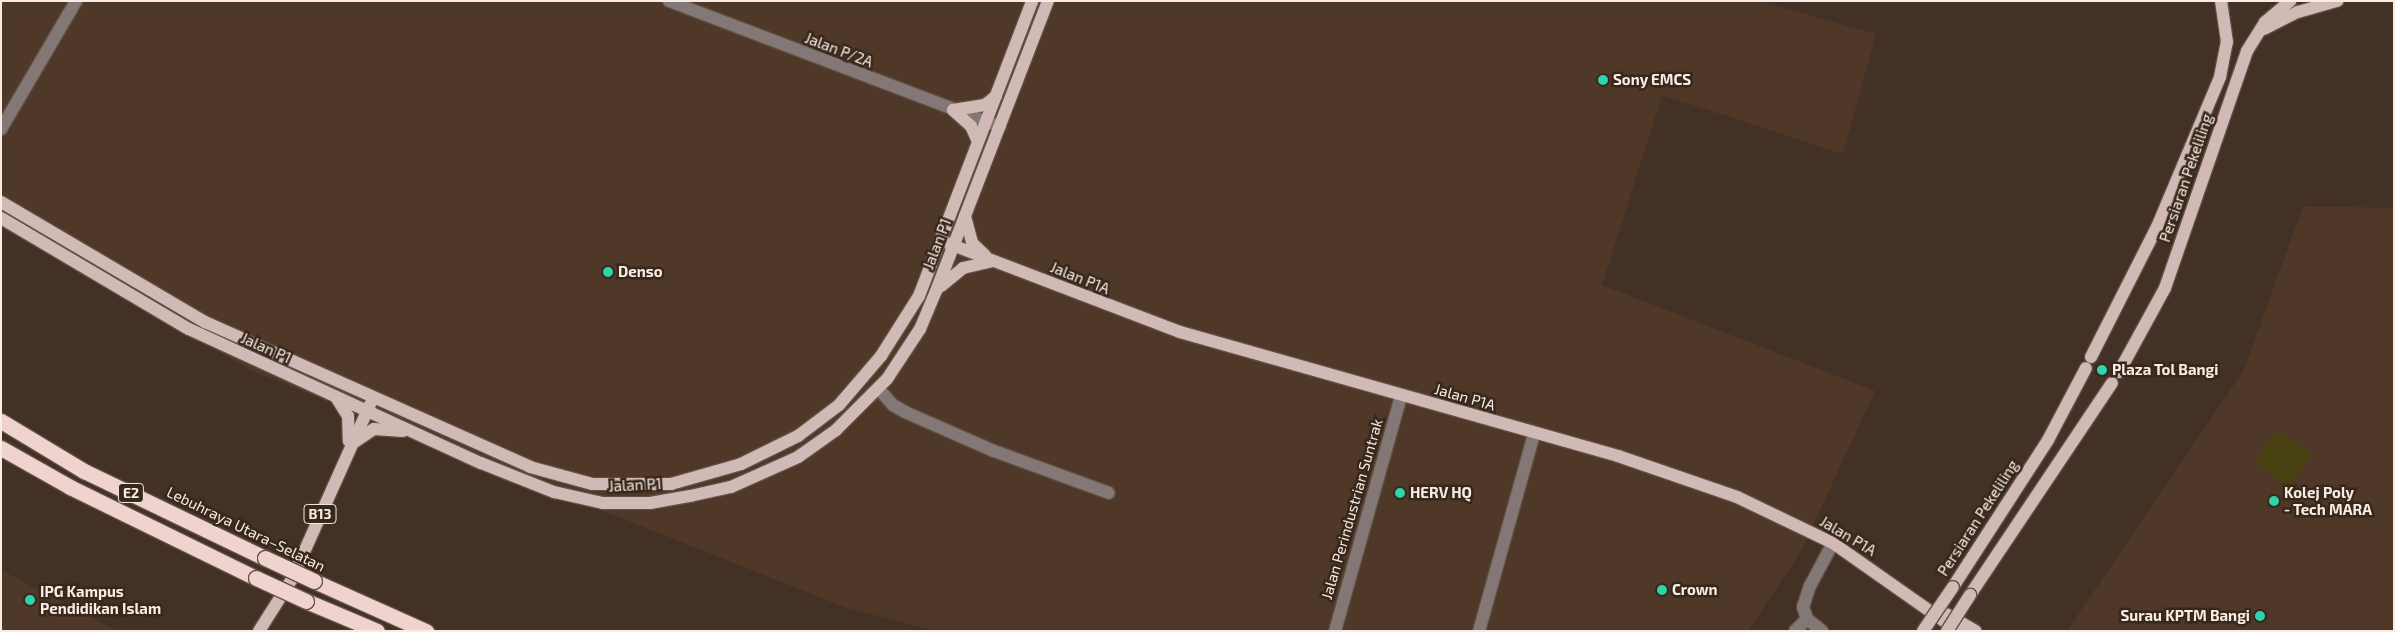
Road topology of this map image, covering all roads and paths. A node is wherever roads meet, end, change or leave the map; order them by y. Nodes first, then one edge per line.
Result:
1 (76, 1) edge
2 (669, 1) edge
3 (1032, 1) edge
4 (1048, 1) edge
5 (2221, 1) edge
6 (2290, 1) edge
7 (2337, 1) edge
8 (2256, 34) junction
9 (996, 96) junction
10 (953, 110) junction
11 (986, 122) junction
12 (1000, 127) junction
13 (1, 129) edge
14 (978, 142) junction
15 (1, 202) edge
16 (965, 216) junction
17 (1, 218) edge
18 (940, 241) junction
19 (954, 246) junction
20 (993, 261) junction
21 (936, 291) junction
22 (878, 388) junction
23 (335, 396) junction
24 (374, 396) junction
25 (1401, 396) junction
26 (367, 411) junction
27 (1, 421) edge
28 (416, 433) junction
29 (1534, 434) junction
30 (1, 448) edge
31 (348, 448) junction
32 (1109, 493) dead end
33 (1833, 543) junction
34 (1919, 601) junction
35 (1807, 619) junction
36 (259, 631) edge
37 (377, 631) edge
38 (426, 631) edge
39 (1335, 631) edge
40 (1479, 631) edge
41 (1795, 631) edge
42 (1822, 631) edge
43 (1923, 631) edge
44 (1947, 631) edge
45 (1958, 631) edge
46 (1976, 631) edge

1 - 13 street
2 - 10 street, Jalan P/2A
3 - 9 main road, Jalan P1
4 - 12 main road, Jalan P1
5 - 43 main road, Persiaran Pekeliling, bridge
6 - 8 main road, Persiaran Pekeliling
7 - 8 main road
8 - 44 main road, Persiaran Pekeliling, bridge
9 - 10 main road
9 - 11 main road, Jalan P1
10 - 11 street, Jalan P/2A
10 - 14 main road
11 - 12 street, Jalan P/2A
11 - 14 main road, Jalan P1
12 - 16 main road, Jalan P1
14 - 18 main road, Jalan P1
15 - 24 main road, Jalan P1
16 - 19 main road, Jalan P1
16 - 20 main road
17 - 23 main road, Jalan P1
18 - 19 main road, Jalan P1A
18 - 24 main road, Jalan P1
19 - 20 main road, Jalan P1A
19 - 21 main road, Jalan P1
20 - 21 main road
20 - 25 main road, Jalan P1A
21 - 22 main road, Jalan P1
22 - 28 main road, Jalan P1
22 - 32 street
23 - 26 main road, Jalan P1
23 - 31 main road
24 - 26 main road, B13
25 - 29 main road, Jalan P1A
25 - 39 street, Jalan Perindustrian Suntrak
26 - 28 main road, Jalan P1
26 - 31 main road, B13
27 - 38 highway, Lebuhraya Utara–Selatan / E2, bridge
28 - 31 main road
29 - 33 main road, Jalan P1A
29 - 40 street
30 - 37 highway, E2, bridge
31 - 36 main road, B13
33 - 34 main road, Jalan P1A
33 - 35 street
34 - 45 main road, Jalan P1A
34 - 46 main road
35 - 41 street
35 - 42 street

